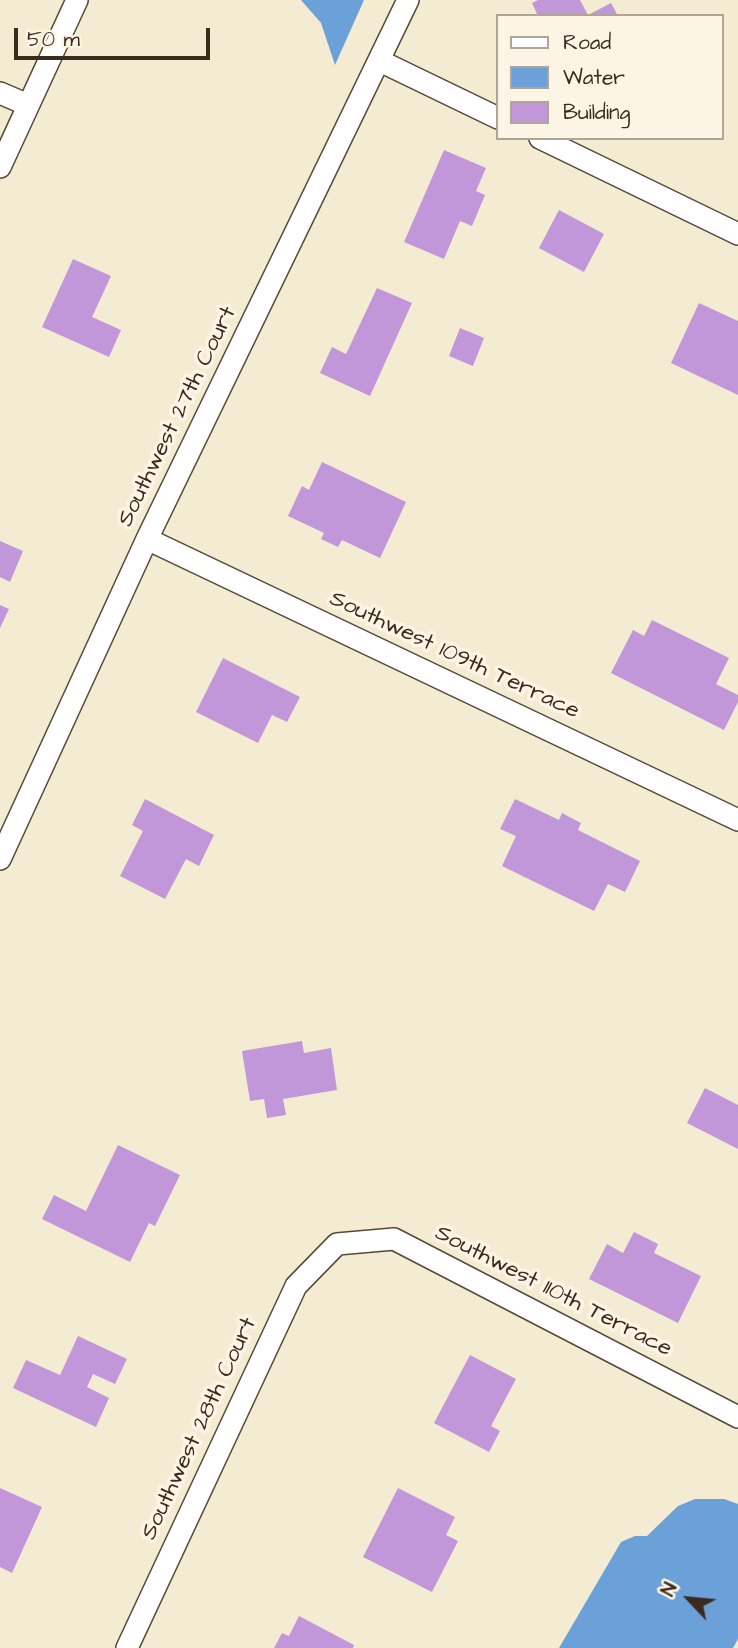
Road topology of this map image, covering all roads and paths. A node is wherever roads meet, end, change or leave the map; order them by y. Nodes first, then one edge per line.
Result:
1 (77, 0) edge
2 (408, 0) edge
3 (380, 61) junction
4 (0, 93) edge
5 (28, 105) junction
6 (496, 117) edge
7 (544, 140) edge
8 (0, 167) edge
9 (738, 234) edge
10 (147, 539) junction
11 (738, 820) edge
12 (0, 859) edge
13 (337, 1244) joint
14 (736, 1410) edge
15 (127, 1648) edge

1 - 5 street
2 - 3 street, Southwest 27th Court
3 - 6 street
3 - 10 street, Southwest 27th Court
4 - 5 street
5 - 8 street
7 - 9 street
10 - 11 street, Southwest 109th Terrace
10 - 12 street, Southwest 27th Court
13 - 14 street, Southwest 110th Terrace
13 - 15 street, Southwest 28th Court

